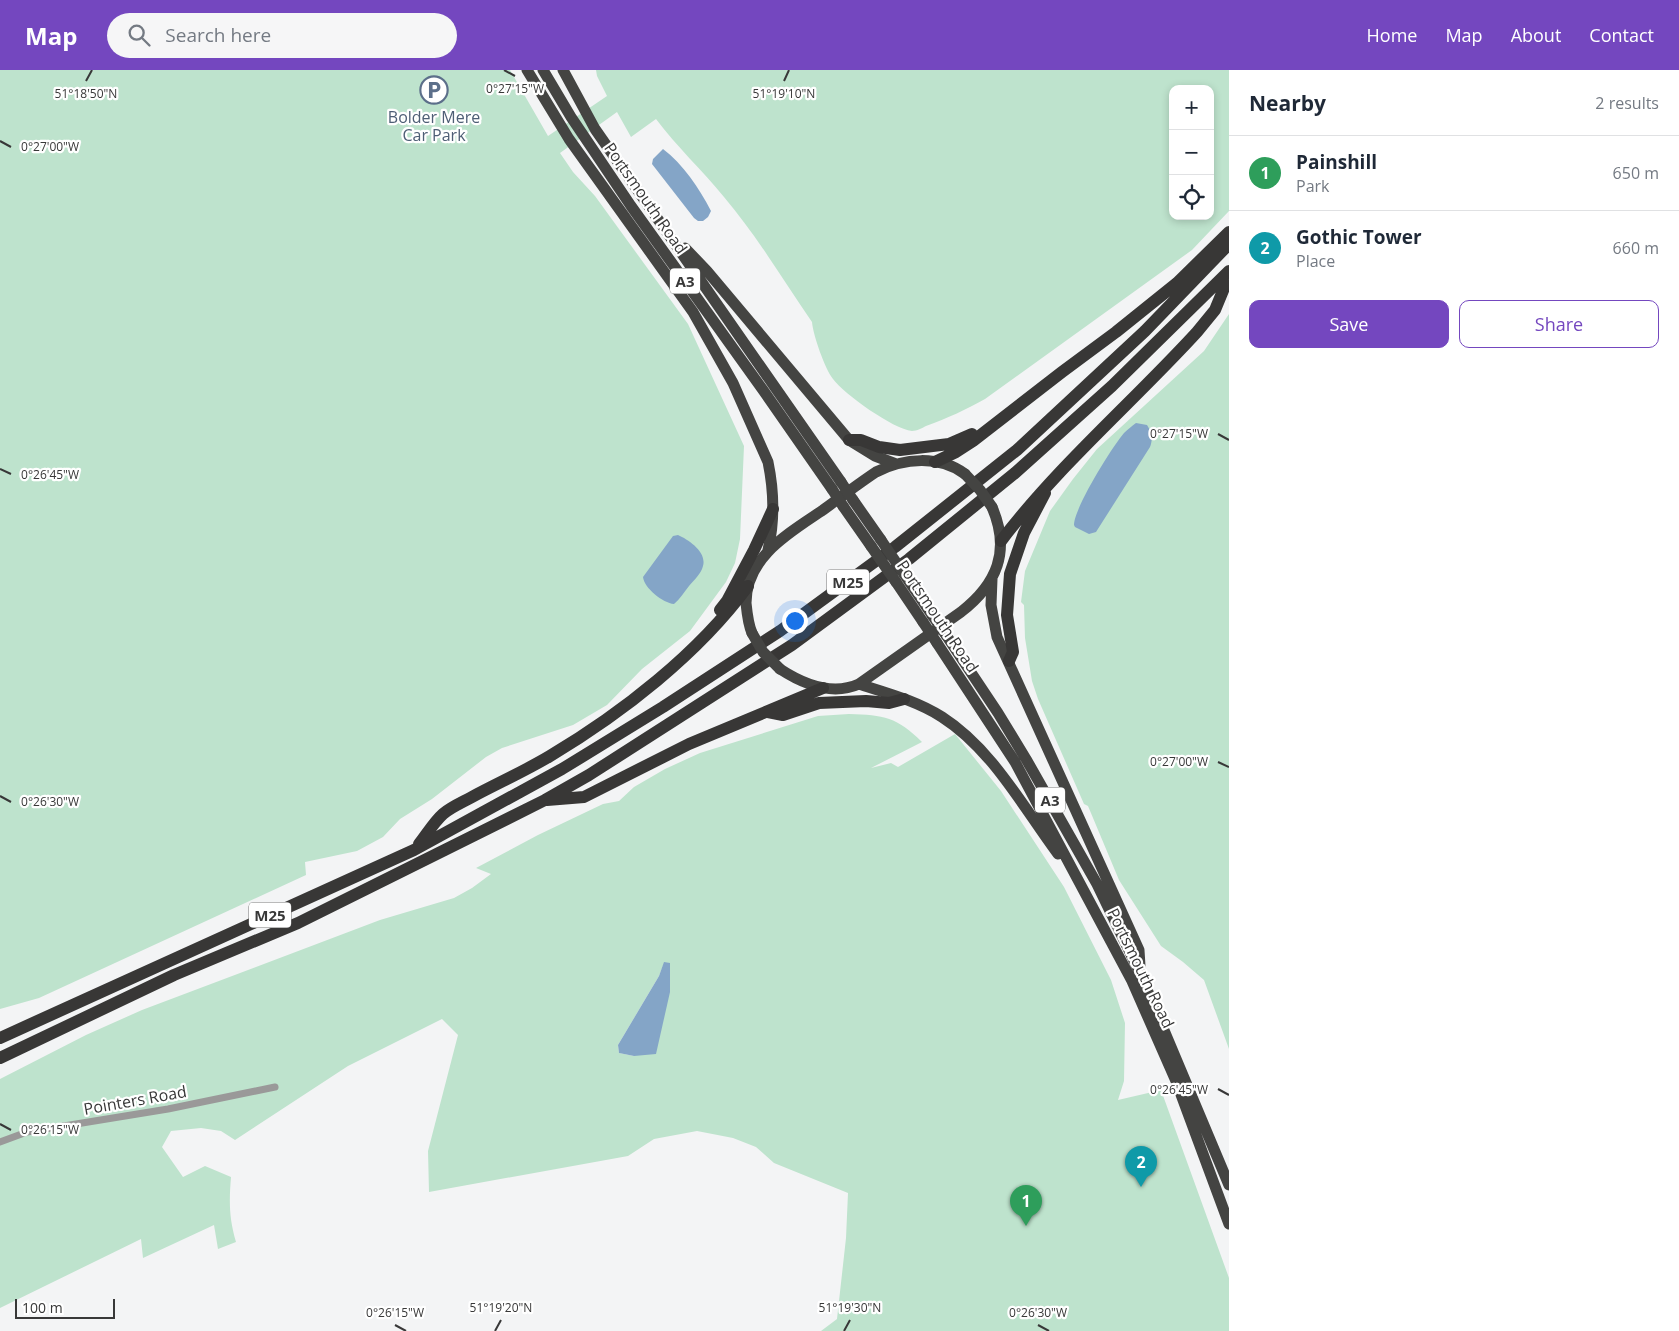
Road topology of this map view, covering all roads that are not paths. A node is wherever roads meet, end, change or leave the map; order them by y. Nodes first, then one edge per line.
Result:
1 (527, 70) edge
2 (543, 70) edge
3 (562, 70) edge
4 (667, 232) junction
5 (1229, 232) edge
6 (1229, 244) edge
7 (1229, 271) edge
8 (1229, 276) edge
9 (983, 432) junction
10 (849, 440) junction
11 (935, 462) junction
12 (896, 464) junction
13 (1049, 484) junction
14 (836, 486) junction
15 (848, 503) junction
16 (773, 509) junction
17 (1000, 541) junction
18 (768, 550) junction
19 (992, 579) junction
20 (748, 586) junction
21 (704, 637) junction
22 (941, 639) junction
23 (1009, 661) junction
24 (859, 684) junction
25 (823, 688) junction
26 (904, 699) junction
27 (768, 712) junction
28 (545, 800) junction
29 (414, 850) junction
30 (1082, 885) junction
31 (1140, 973) junction
32 (0, 1038) edge
33 (0, 1058) edge
34 (275, 1087) dead end
35 (0, 1142) edge
36 (1229, 1185) edge
37 (1229, 1224) edge

1 - 16 highway, A3
2 - 14 highway, Portsmouth Road / A3
3 - 4 highway, Portsmouth Road / A3
4 - 10 highway, A3
4 - 14 highway, Portsmouth Road / A3
5 - 9 highway
6 - 29 highway, M25
7 - 28 highway, M25
8 - 13 highway
9 - 10 highway
9 - 11 highway
10 - 12 highway, A3
11 - 12 highway
11 - 17 highway, bridge
12 - 18 highway
13 - 17 highway
13 - 23 highway
14 - 15 highway, Portsmouth Road / A3, bridge
15 - 22 highway, Portsmouth Road / A3, bridge
15 - 22 highway, Portsmouth Road / A3, bridge
16 - 18 highway, A3
16 - 21 highway, M25
17 - 19 highway
18 - 20 highway
19 - 23 highway, A3
19 - 24 highway
20 - 21 highway
20 - 25 highway, bridge
21 - 29 highway, M25
22 - 30 highway, Portsmouth Road / A3
22 - 31 highway, Portsmouth Road / A3
23 - 31 highway, A3
24 - 25 highway
24 - 26 highway, A3
25 - 27 highway, M25
26 - 27 highway, M25
26 - 30 highway, A3
27 - 28 highway, M25
28 - 33 highway, M25
29 - 32 highway, M25
30 - 37 highway, Portsmouth Road / A3
31 - 36 highway, Portsmouth Road / A3
34 - 35 street, Pointers Road

